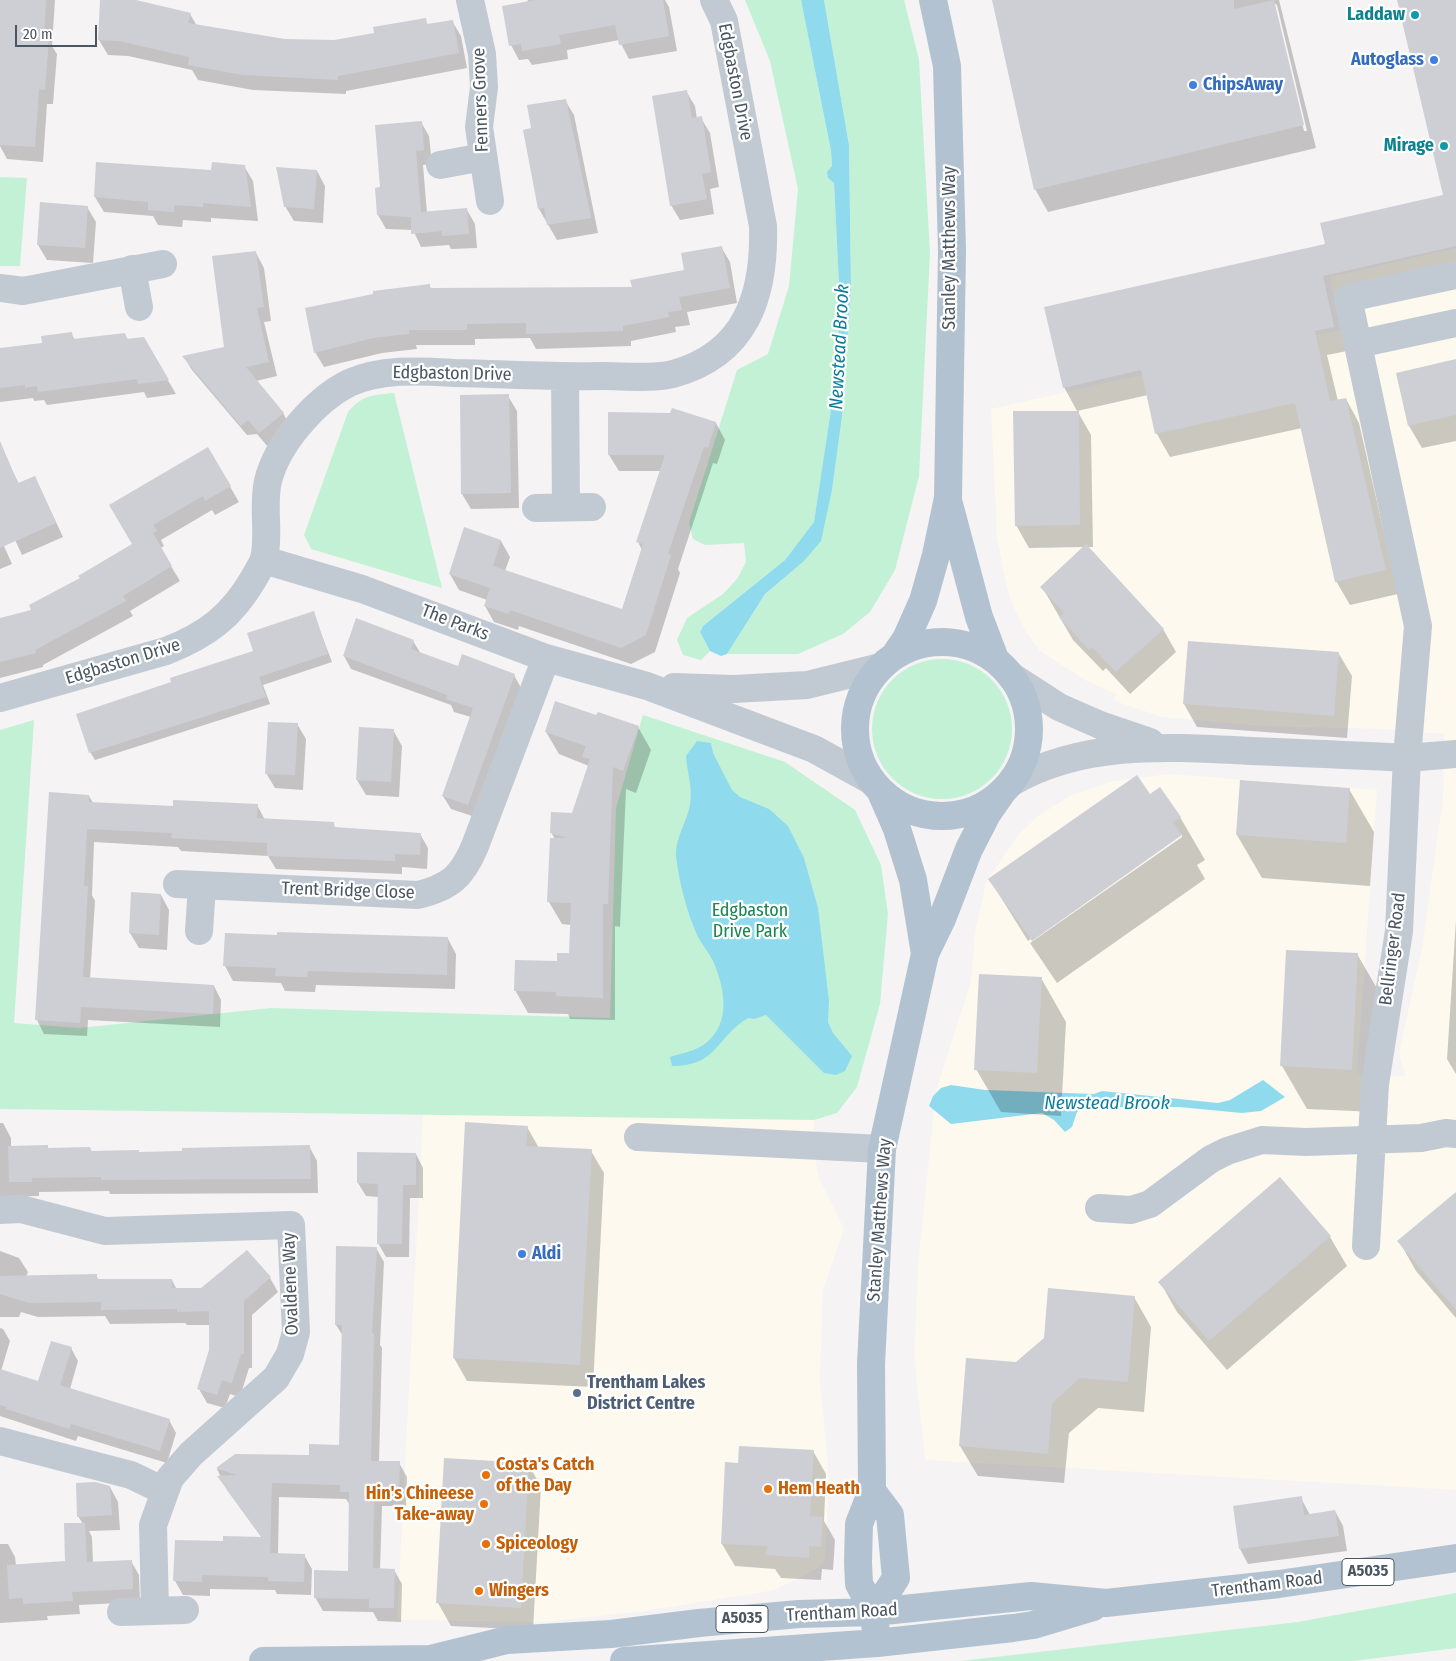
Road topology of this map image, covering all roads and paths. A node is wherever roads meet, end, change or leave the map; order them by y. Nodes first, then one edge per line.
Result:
1 (470, 0) edge
2 (714, 0) edge
3 (933, 0) edge
4 (483, 157) junction
5 (440, 165) dead end
6 (490, 201) dead end
7 (163, 264) dead end
8 (132, 269) junction
9 (1456, 274) edge
10 (0, 288) edge
11 (139, 307) dead end
12 (1456, 322) edge
13 (1358, 344) junction
14 (565, 377) junction
15 (948, 498) junction
16 (536, 508) dead end
17 (264, 560) junction
18 (546, 658) junction
19 (888, 661) junction
20 (1003, 668) junction
21 (647, 686) junction
22 (0, 698) edge
23 (1163, 747) junction
24 (1456, 754) edge
25 (1407, 758) junction
26 (876, 785) junction
27 (1007, 787) junction
28 (200, 931) dead end
29 (924, 954) junction
30 (1456, 1134) edge
31 (638, 1137) dead end
32 (1372, 1140) junction
33 (882, 1149) junction
34 (1099, 1208) dead end
35 (0, 1210) edge
36 (1366, 1246) dead end
37 (0, 1441) edge
38 (164, 1491) junction
39 (872, 1491) junction
40 (1456, 1558) edge
41 (1106, 1603) junction
42 (155, 1610) junction
43 (185, 1610) dead end
44 (121, 1612) dead end
45 (874, 1612) junction
46 (877, 1643) junction
47 (440, 1660) edge
48 (264, 1661) edge
49 (624, 1661) edge

1 - 4 street, Fenners Grove
2 - 14 street, Edgbaston Drive
3 - 15 main road, Stanley Matthews Way
4 - 5 street
4 - 6 street, Fenners Grove
7 - 8 street
8 - 10 street
8 - 11 street
9 - 13 street, Bellringer Road
12 - 13 street
13 - 25 street, Bellringer Road
14 - 16 street
14 - 17 street, Edgbaston Drive
15 - 19 main road, Stanley Matthews Way
15 - 20 main road, Stanley Matthews Way
17 - 18 street, The Parks
17 - 22 street, Edgbaston Drive
18 - 21 street, The Parks
18 - 28 street, Trent Bridge Close
19 - 20 main road
19 - 21 street, The Parks
19 - 26 main road
20 - 23 street
20 - 27 main road
21 - 26 street, The Parks
23 - 25 street
23 - 27 street
24 - 25 street
25 - 32 street, Bellringer Road
26 - 27 main road
26 - 29 main road, Stanley Matthews Way
27 - 29 main road, Stanley Matthews Way
29 - 33 main road, Stanley Matthews Way
30 - 32 street
31 - 33 street
32 - 34 street
32 - 36 street, Bellringer Road
33 - 39 main road, Stanley Matthews Way
35 - 38 street, Ovaldene Way
37 - 38 street
38 - 42 street, Ovaldene Way
39 - 45 main road, Stanley Matthews Way
39 - 45 main road
40 - 41 main road, Trentham Road / A5035
41 - 45 main road, Trentham Road / A5035
41 - 46 main road, Trentham Road / A5035
42 - 43 street
42 - 44 street
45 - 46 main road
45 - 47 main road, Trentham Road / A5035
46 - 49 main road, Trentham Road / A5035
47 - 48 main road, Trentham Road / A5035

